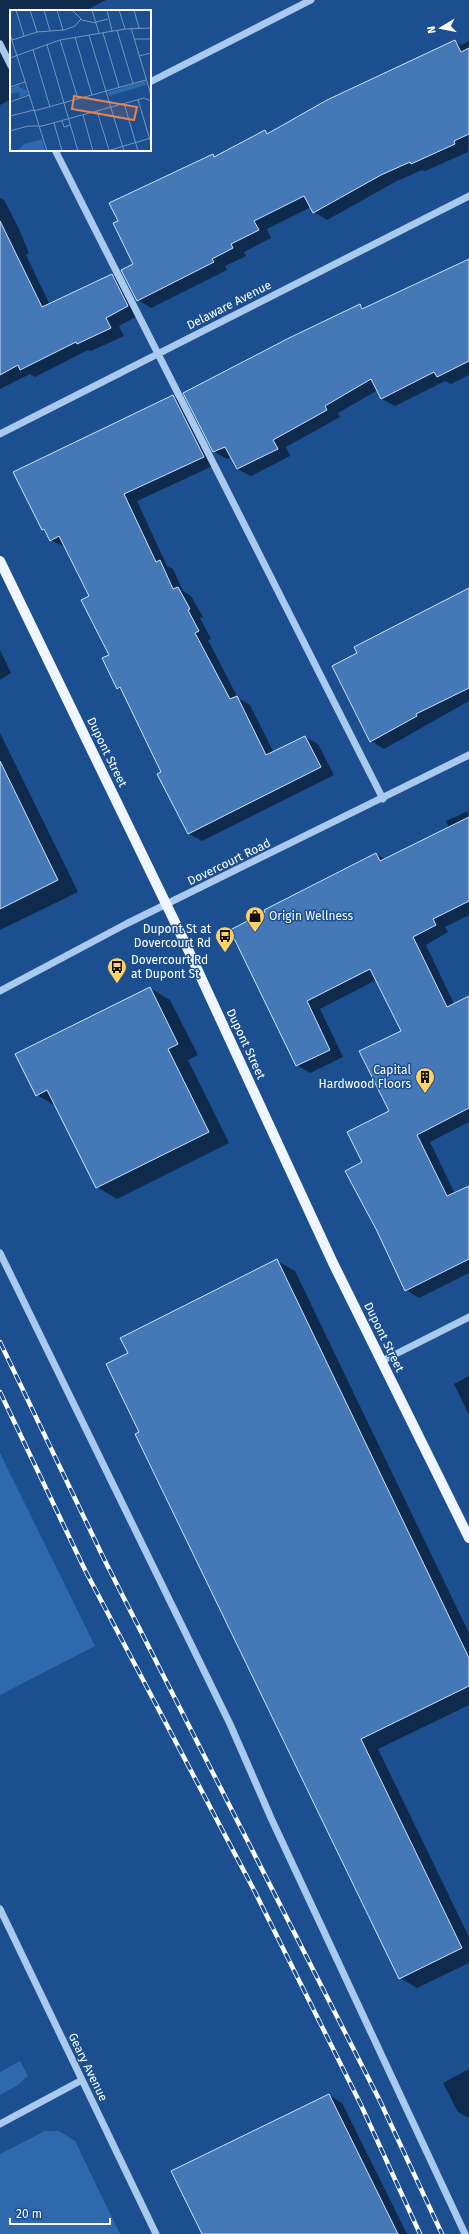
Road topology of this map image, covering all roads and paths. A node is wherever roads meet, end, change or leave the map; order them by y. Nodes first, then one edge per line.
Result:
1 (311, 0) edge
2 (0, 44) edge
3 (10, 64) edge
4 (151, 81) edge
5 (56, 151) edge
6 (469, 196) edge
7 (157, 353) junction
8 (0, 434) edge
9 (0, 561) edge
10 (469, 755) edge
11 (382, 799) junction
12 (166, 905) junction
13 (0, 991) edge
14 (0, 1253) edge
15 (469, 1317) edge
16 (382, 1361) junction
17 (469, 1538) edge
18 (0, 1909) edge
19 (82, 2080) junction
20 (0, 2124) edge
21 (156, 2234) edge
22 (465, 2234) edge

1 - 4 street
2 - 3 street
5 - 7 street
6 - 7 street, Delaware Avenue
7 - 8 street, Delaware Avenue
7 - 11 street
9 - 12 main road, Dupont Street
10 - 11 street, Dovercourt Road
11 - 12 street, Dovercourt Road
12 - 13 street, Dovercourt Road
12 - 16 main road, Dupont Street
14 - 22 street
15 - 16 street
16 - 17 main road, Dupont Street
18 - 19 street, Geary Avenue
19 - 20 street
19 - 21 street, Geary Avenue

